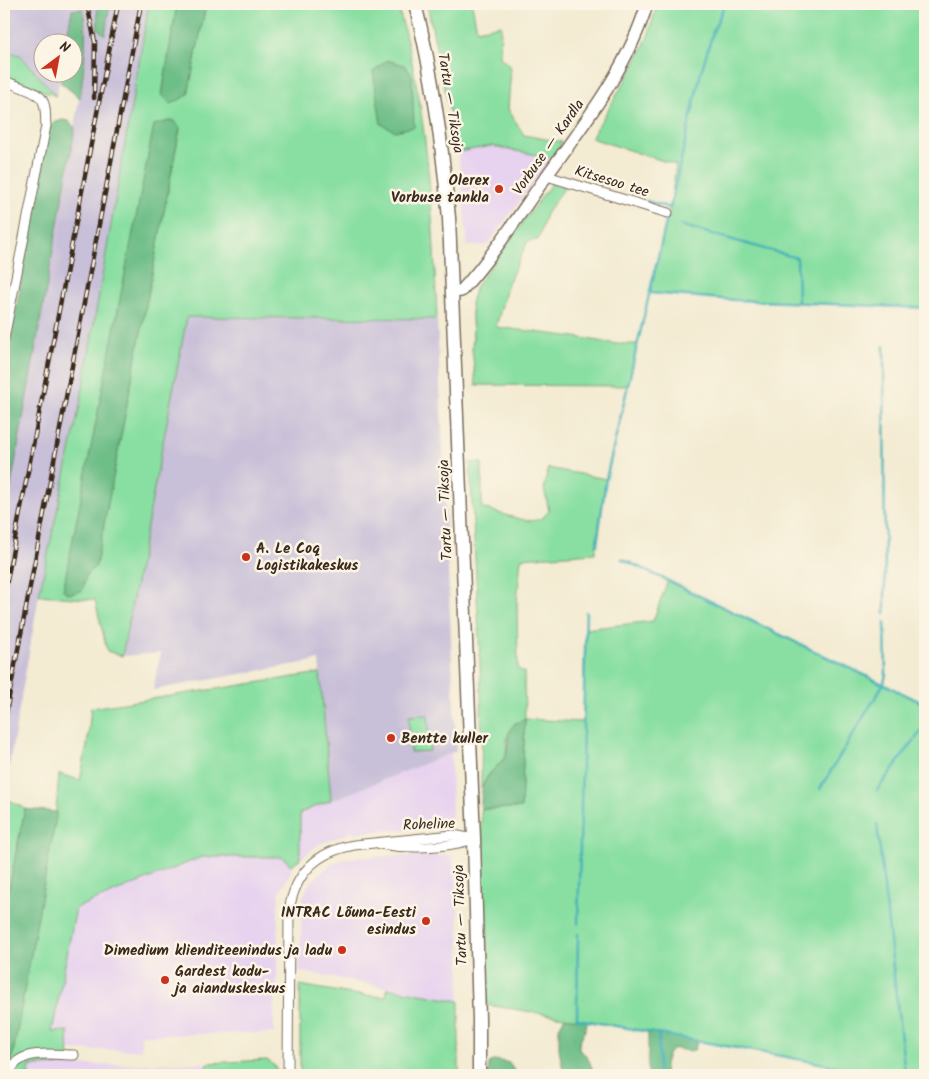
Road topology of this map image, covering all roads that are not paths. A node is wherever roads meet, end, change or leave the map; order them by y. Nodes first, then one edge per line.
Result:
1 (415, 4) edge
2 (647, 4) edge
3 (4, 81) edge
4 (547, 176) junction
5 (668, 213) dead end
6 (453, 292) junction
7 (4, 338) edge
8 (474, 839) junction
9 (74, 1056) dead end
10 (9, 1075) edge
11 (288, 1075) edge
12 (479, 1075) edge

1 - 6 main road, Tartu — Tiksoja
2 - 4 street, Vorbuse — Kardla
3 - 7 street
4 - 5 street, Kitsesoo tee
4 - 6 street, Vorbuse — Kardla
6 - 8 main road, Tartu — Tiksoja
8 - 11 street, Roheline
8 - 12 main road, Tartu — Tiksoja
9 - 10 street

